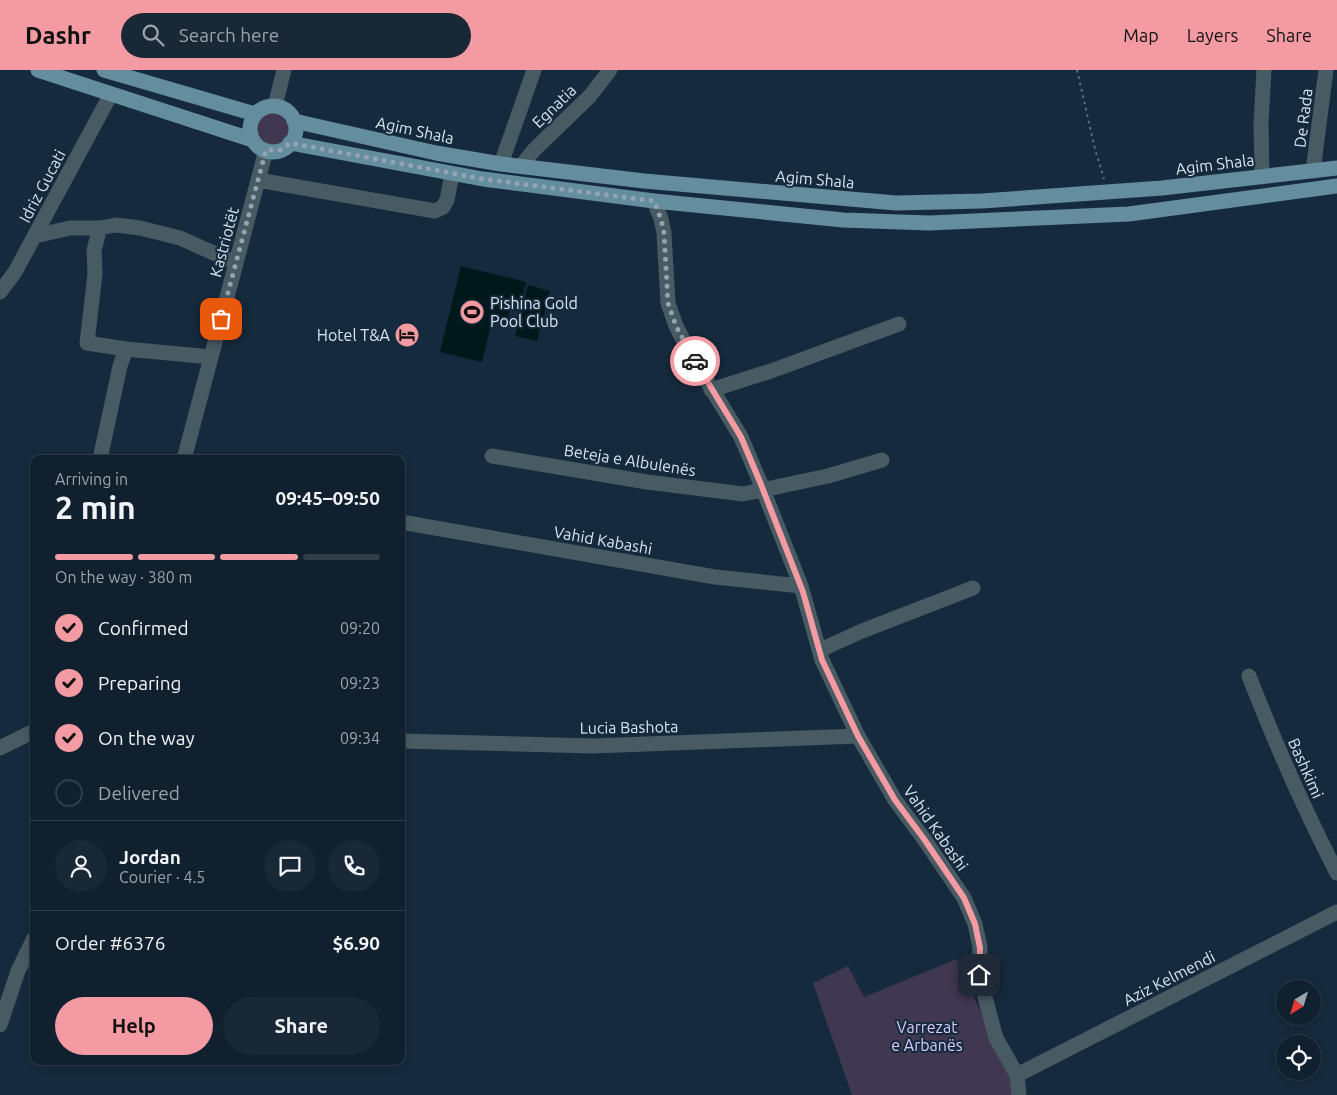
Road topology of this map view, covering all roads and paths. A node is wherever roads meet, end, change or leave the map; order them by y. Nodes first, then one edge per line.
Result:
1 (38, 70) edge
2 (104, 70) edge
3 (284, 70) edge
4 (534, 70) edge
5 (610, 70) edge
6 (1077, 70) edge
7 (1264, 70) edge
8 (1326, 70) edge
9 (111, 94) junction
10 (275, 106) junction
11 (255, 114) junction
12 (294, 121) junction
13 (253, 140) junction
14 (290, 143) junction
15 (266, 150) junction
16 (501, 164) junction
17 (521, 166) junction
18 (1337, 168) edge
19 (1313, 170) junction
20 (452, 174) junction
21 (1262, 176) junction
22 (258, 180) junction
23 (1337, 186) edge
24 (1108, 192) junction
25 (654, 201) junction
26 (100, 228) junction
27 (35, 236) junction
28 (236, 263) junction
29 (0, 292) edge
30 (900, 324) dead end
31 (126, 349) junction
32 (211, 357) junction
33 (712, 390) junction
34 (101, 455) edge
35 (185, 455) edge
36 (492, 456) dead end
37 (882, 460) dead end
38 (764, 490) junction
39 (405, 523) edge
40 (801, 586) junction
41 (973, 588) dead end
42 (820, 650) junction
43 (1249, 676) dead end
44 (30, 733) edge
45 (858, 736) junction
46 (405, 741) edge
47 (0, 748) edge
48 (1337, 872) edge
49 (1337, 912) edge
50 (30, 946) edge
51 (0, 1025) edge
52 (1017, 1074) junction
53 (1019, 1095) edge

1 - 9 main road
2 - 11 main road
3 - 10 street
4 - 16 street
5 - 17 street, Egnatia
6 - 24 path
7 - 21 street
8 - 19 street, De Rada
9 - 13 main road
9 - 27 street, Idriz Gucati
10 - 11 main road
10 - 12 main road, Agim Shala
11 - 13 main road
12 - 14 main road
12 - 16 main road, Agim Shala
13 - 15 main road
14 - 15 main road
14 - 20 main road
15 - 22 street, Kastriotët
16 - 17 main road, Agim Shala
17 - 24 main road, Agim Shala
18 - 19 main road, Agim Shala
19 - 21 main road, Agim Shala
20 - 22 street
20 - 25 main road
21 - 24 main road, Agim Shala
22 - 28 street, Kastriotët
23 - 25 main road
25 - 33 street, Vahid Kabashi
26 - 27 street
26 - 28 street
26 - 31 street
27 - 29 street, Idriz Gucati
28 - 32 street, Kastriotët
30 - 33 street
31 - 32 street
31 - 34 street
32 - 35 street, Kastriotët
33 - 38 street, Vahid Kabashi
36 - 38 street, Beteja e Albulenës
37 - 38 street, Beteja e Albulenës
38 - 40 street, Vahid Kabashi
39 - 40 street, Vahid Kabashi
40 - 42 street, Vahid Kabashi
41 - 42 street
42 - 45 street, Vahid Kabashi
43 - 48 street, Bashkimi
44 - 47 street
45 - 46 street, Lucia Bashota
45 - 52 street, Vahid Kabashi
49 - 52 street, Aziz Kelmendi
50 - 51 street
52 - 53 street, Vahid Kabashi

